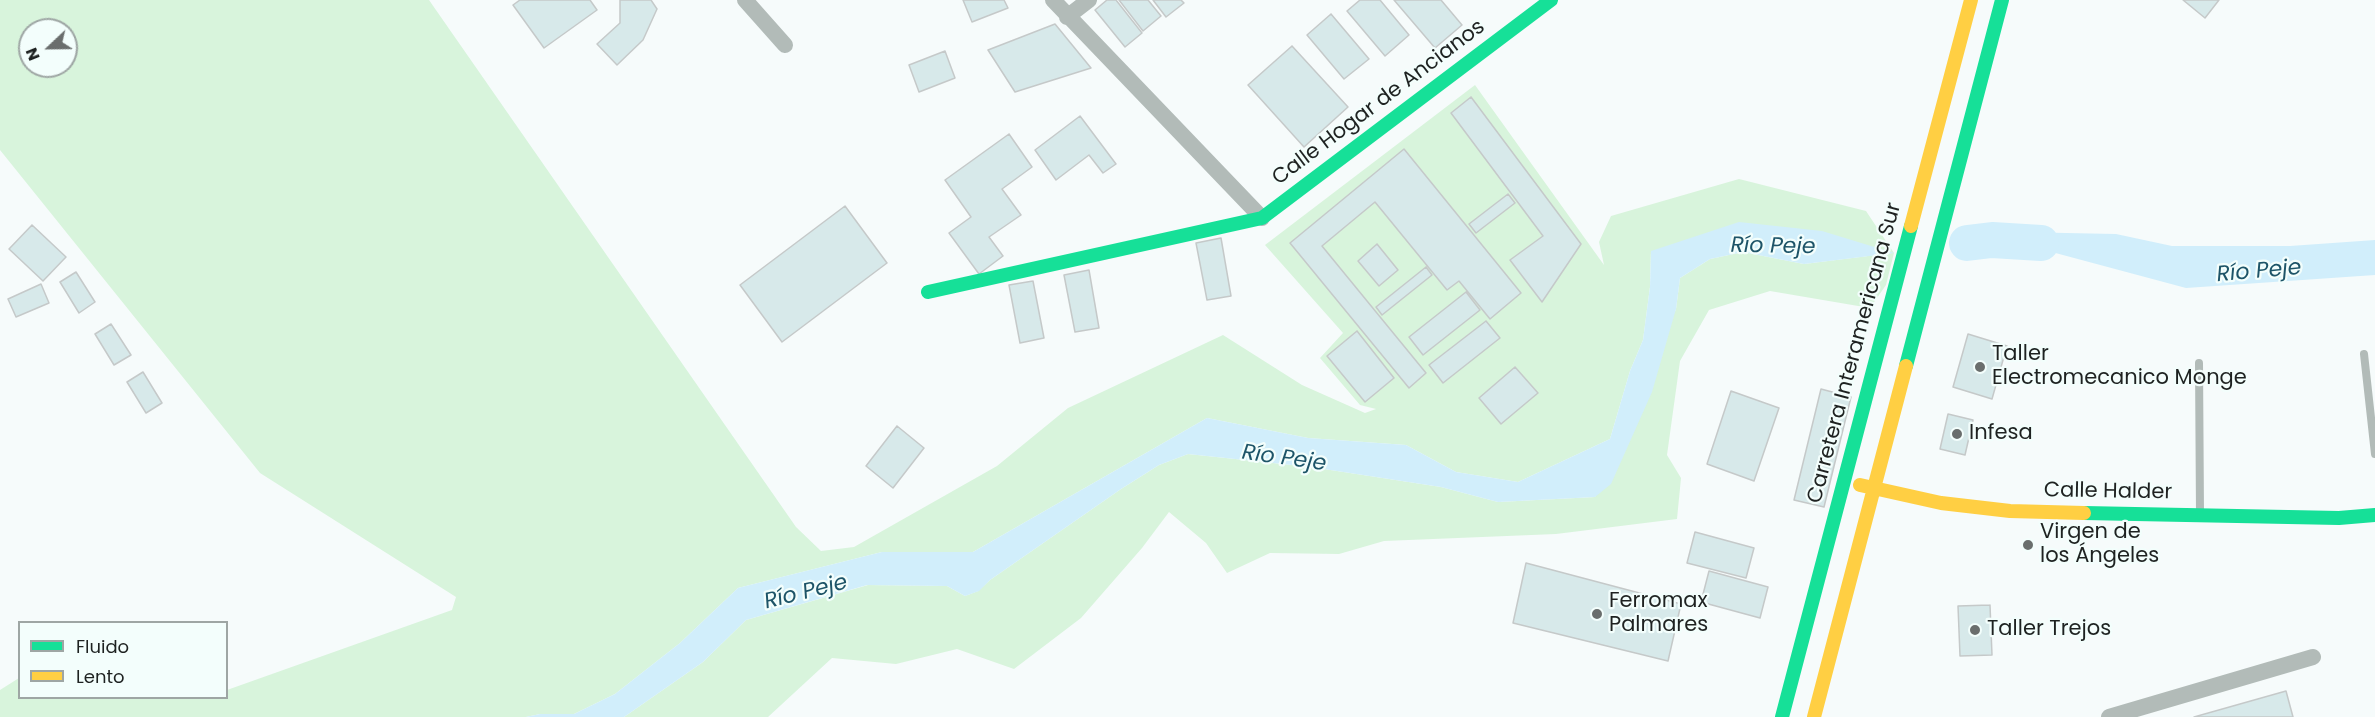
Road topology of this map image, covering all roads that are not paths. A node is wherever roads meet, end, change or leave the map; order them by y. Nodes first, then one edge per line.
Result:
1 (745, 0) edge
2 (1053, 0) edge
3 (1089, 0) edge
4 (1551, 0) edge
5 (1971, 0) edge
6 (2002, 0) edge
7 (1067, 17) junction
8 (784, 45) dead end
9 (1262, 218) junction
10 (928, 292) dead end
11 (2364, 354) dead end
12 (2199, 363) dead end
13 (2375, 454) edge
14 (1843, 483) junction
15 (1875, 487) junction
16 (2200, 514) junction
17 (2375, 515) edge
18 (2313, 657) dead end
19 (1782, 717) edge
20 (1814, 717) edge
21 (2109, 717) edge

1 - 8 street
2 - 7 street
3 - 7 street
4 - 9 main road, Calle Hogar de Ancianos
5 - 14 main road, Carretera Interamericana Sur
6 - 15 main road
7 - 9 street
9 - 10 main road
11 - 13 lane
12 - 16 lane
14 - 15 main road, Calle Halder
14 - 19 main road, Carretera Interamericana Sur
15 - 16 main road, Calle Halder
15 - 20 main road
16 - 17 main road, Calle Halder
18 - 21 street

